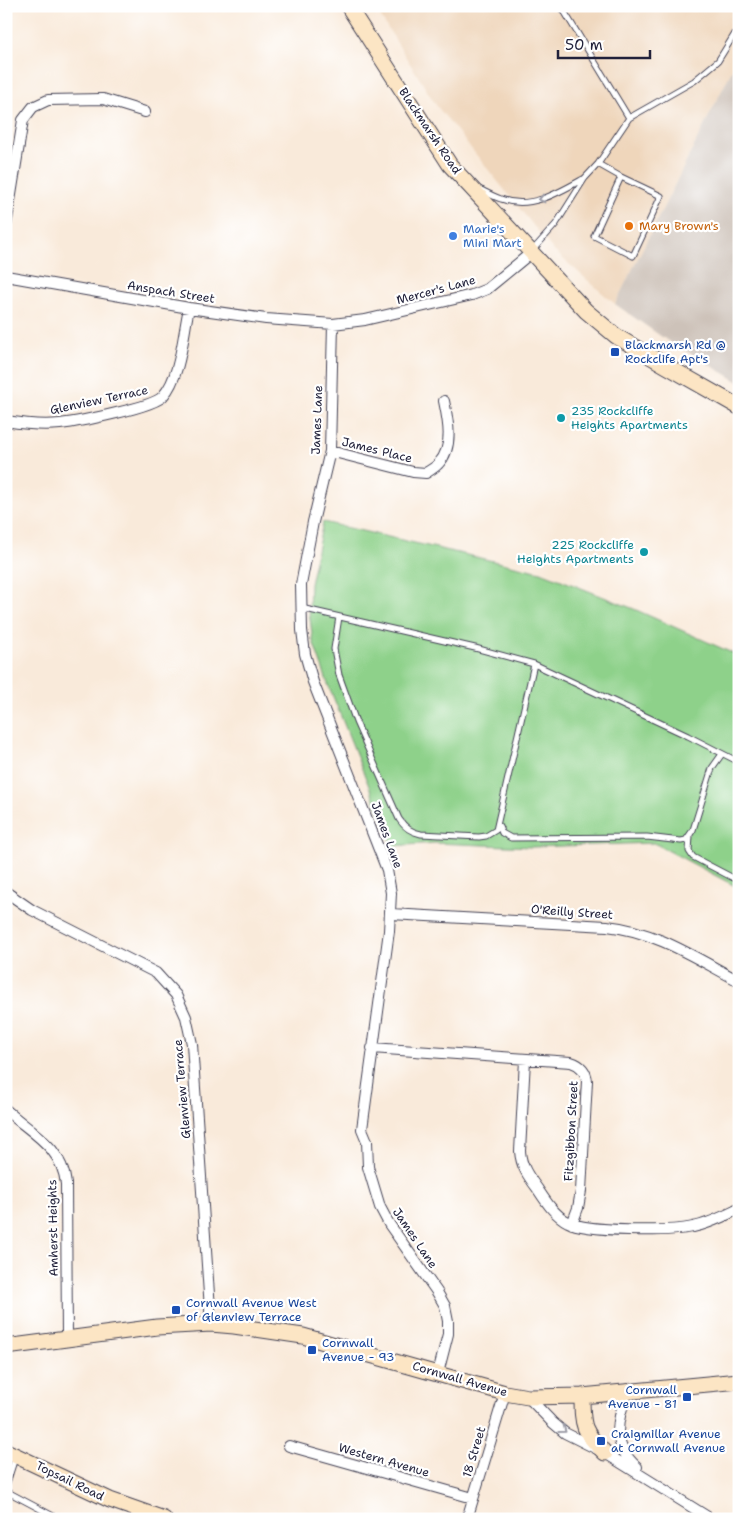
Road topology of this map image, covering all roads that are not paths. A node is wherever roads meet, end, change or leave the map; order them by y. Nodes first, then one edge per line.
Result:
1 (348, 6) edge
2 (561, 6) edge
3 (739, 27) edge
4 (145, 112) dead end
5 (629, 118) junction
6 (598, 164) junction
7 (621, 177) junction
8 (585, 178) junction
9 (466, 182) junction
10 (6, 226) edge
11 (532, 252) junction
12 (6, 276) edge
13 (189, 308) junction
14 (333, 324) junction
15 (444, 401) dead end
16 (739, 407) edge
17 (6, 421) edge
18 (330, 451) junction
19 (300, 608) junction
20 (339, 616) junction
21 (534, 664) junction
22 (722, 754) junction
23 (739, 762) edge
24 (498, 825) junction
25 (690, 836) junction
26 (739, 881) edge
27 (6, 892) edge
28 (391, 914) junction
29 (739, 981) edge
30 (372, 1048) junction
31 (524, 1060) junction
32 (6, 1110) edge
33 (739, 1209) edge
34 (572, 1224) junction
35 (211, 1324) junction
36 (67, 1339) junction
37 (6, 1347) edge
38 (438, 1373) junction
39 (739, 1381) edge
40 (627, 1392) junction
41 (505, 1393) junction
42 (582, 1396) junction
43 (528, 1397) junction
44 (289, 1446) dead end
45 (11, 1453) edge
46 (605, 1453) junction
47 (657, 1484) junction
48 (6, 1486) edge
49 (6, 1491) edge
50 (473, 1498) junction
51 (58, 1519) edge
52 (164, 1519) edge
53 (467, 1519) edge
54 (711, 1519) edge

1 - 9 main road, Blackmarsh Road
2 - 5 lane
3 - 5 lane
4 - 10 street
5 - 6 lane
6 - 7 lane
6 - 8 lane
7 - 7 lane
8 -> 9 lane
8 - 11 lane
9 - 11 main road, Blackmarsh Road
11 - 14 street, Mercer's Lane
11 - 16 main road, Blackmarsh Road
12 - 13 street, Anspach Street
13 - 14 street, Anspach Street
13 - 17 street, Glenview Terrace
14 - 18 street, James Lane
15 - 18 street, James Place
18 - 19 street, James Lane
19 - 20 lane
19 - 28 street, James Lane
20 - 21 lane
20 - 24 lane
21 - 22 lane
21 - 24 lane
22 - 23 lane
22 - 25 lane
24 - 25 lane
25 - 26 lane
27 - 35 street, Glenview Terrace
28 - 29 street, O'Reilly Street
28 - 30 street, James Lane
30 - 31 street, Fitzgibbon Street
30 - 38 street, James Lane
31 - 34 street
31 - 34 street, Fitzgibbon Street
32 - 36 street, Amherst Heights
33 - 34 street
35 - 36 main road, Cornwall Avenue
35 - 38 main road, Cornwall Avenue
36 - 37 main road, Cornwall Avenue
38 - 41 main road, Cornwall Avenue
39 - 40 main road, Cornwall Avenue
40 - 42 main road, Cornwall Avenue
40 - 47 street
41 - 43 main road, Cornwall Avenue
41 - 50 street, 18 Street
42 - 43 main road, Cornwall Avenue
42 - 46 main road
43 -> 46 street
44 - 50 street, Western Avenue
45 - 48 lane
45 - 52 main road, Topsail Road
46 - 47 street
47 - 54 street
49 - 51 lane
50 - 53 street, 18 Street

